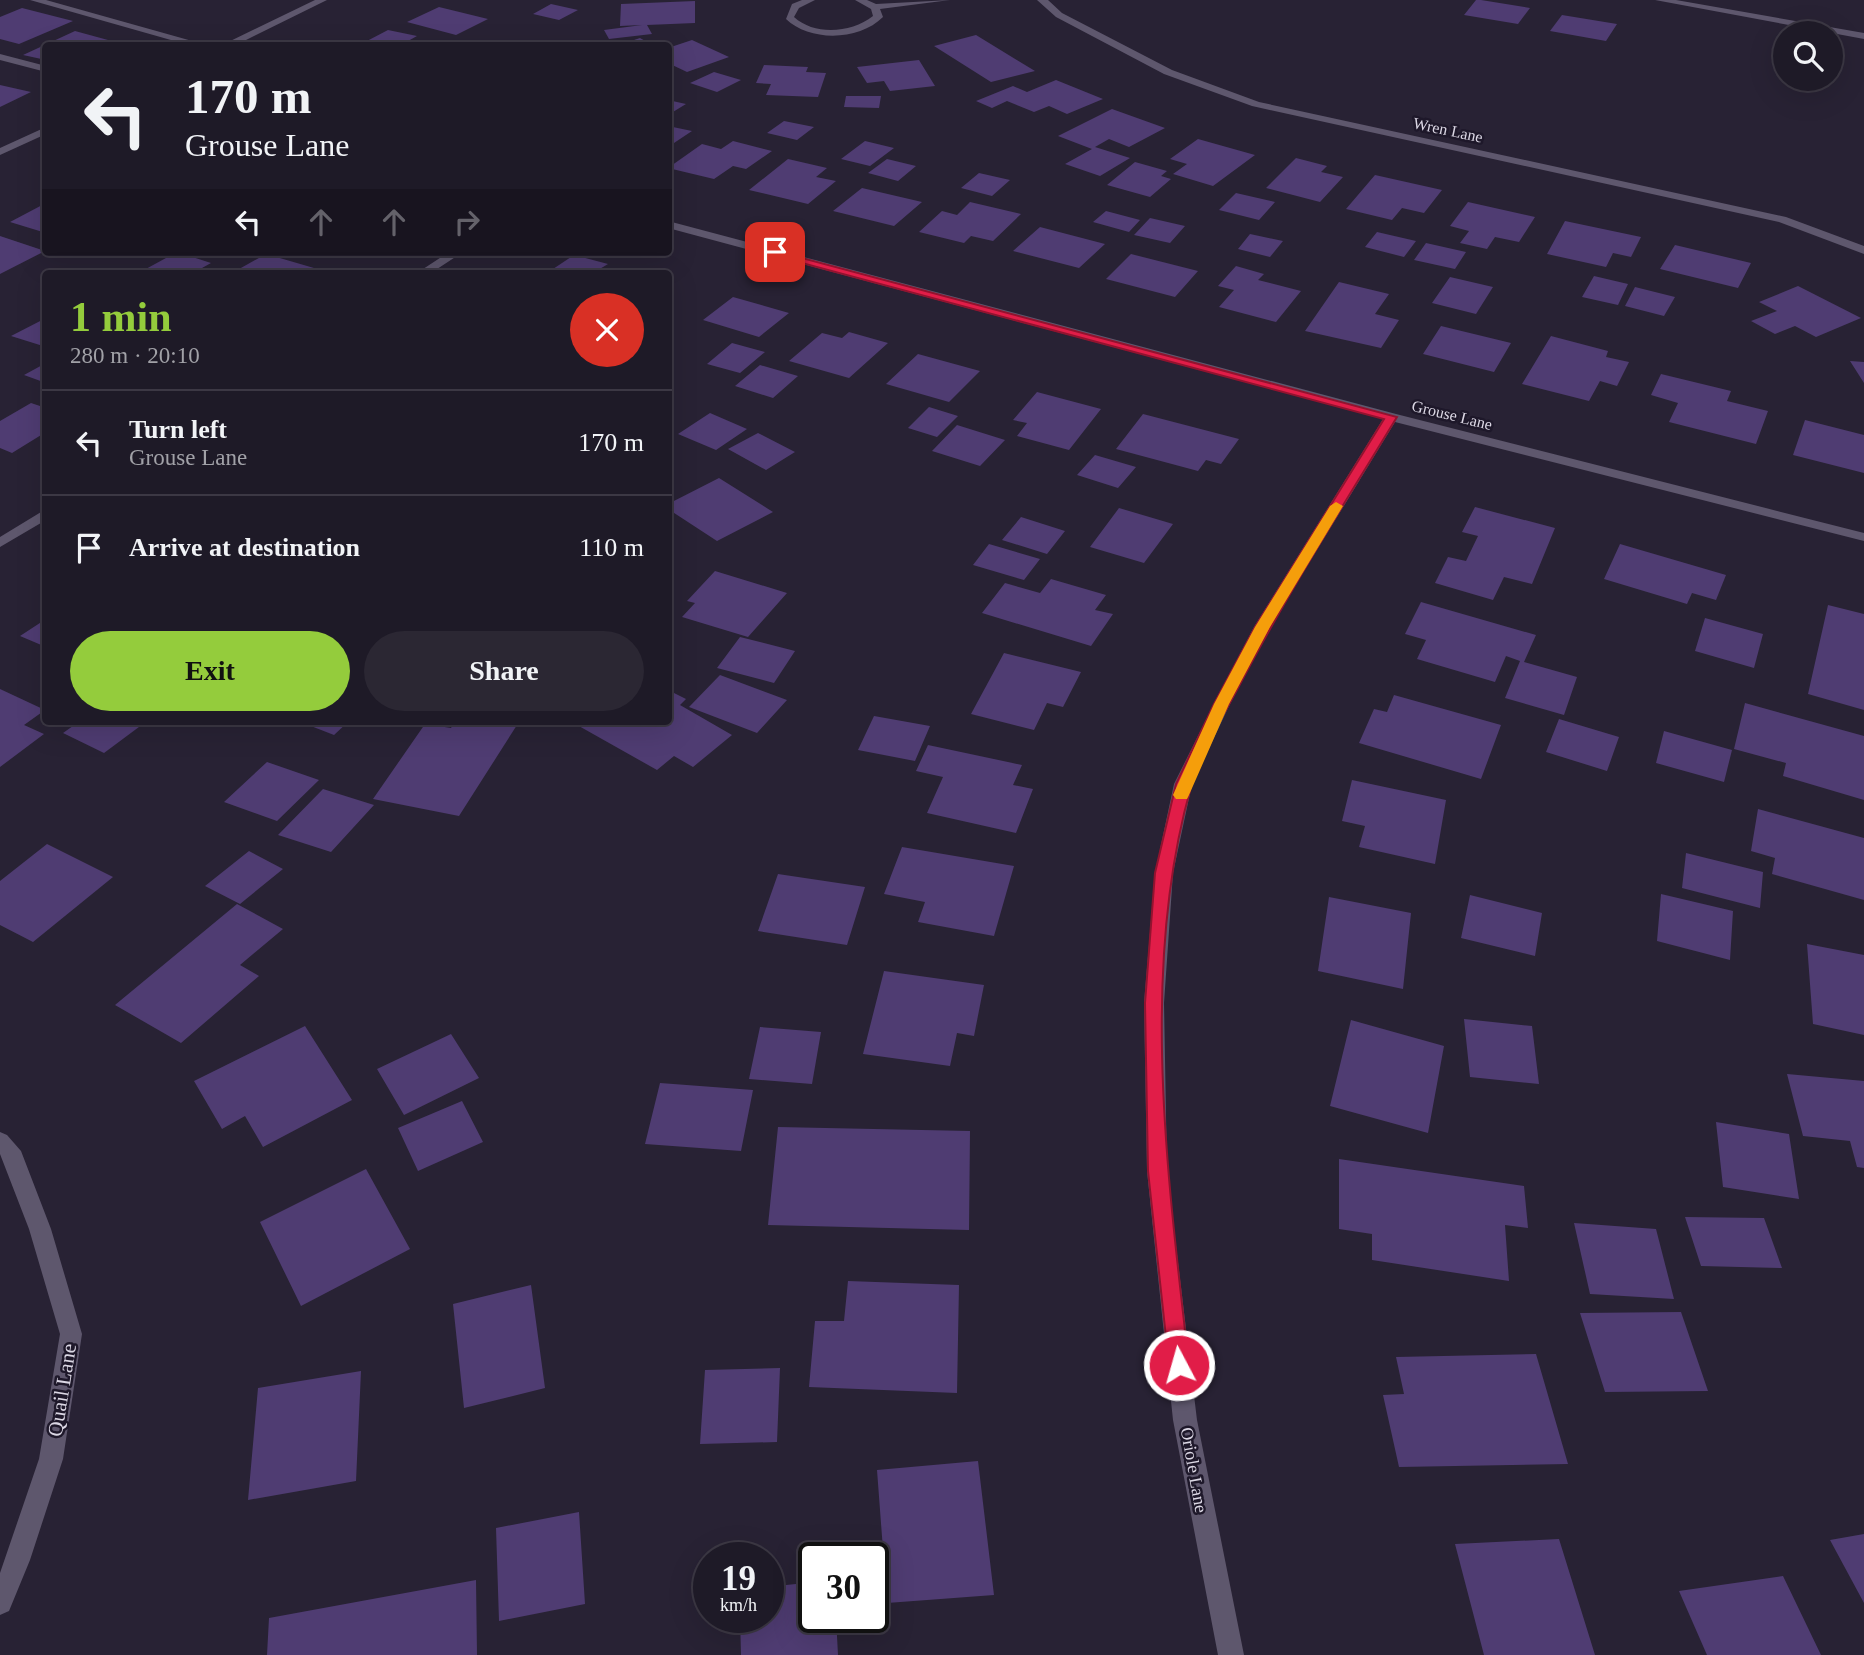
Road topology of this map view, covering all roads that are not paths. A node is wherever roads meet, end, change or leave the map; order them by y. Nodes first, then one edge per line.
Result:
1 (35, 0) edge
2 (322, 0) edge
3 (810, 0) edge
4 (860, 0) edge
5 (945, 0) edge
6 (1042, 0) edge
7 (1660, 0) edge
8 (875, 7) junction
9 (1864, 36) edge
10 (190, 42) edge
11 (233, 42) edge
12 (0, 57) edge
13 (42, 68) edge
14 (42, 132) edge
15 (0, 152) edge
16 (672, 225) edge
17 (1864, 250) edge
18 (451, 256) edge
19 (428, 270) edge
20 (1391, 417) junction
21 (42, 516) edge
22 (1864, 537) edge
23 (0, 543) edge
24 (0, 1141) edge
25 (0, 1602) edge
26 (1231, 1655) edge

1 - 10 street
2 - 11 street
3 - 8 street
4 - 8 street
5 - 8 street
6 - 17 street, Wren Lane
7 - 9 street
12 - 13 street
14 - 15 street
16 - 20 street, Grouse Lane
18 - 19 street
20 - 22 street, Grouse Lane
20 - 26 street, Oriole Lane
21 - 23 street
24 - 25 street, Quail Lane

